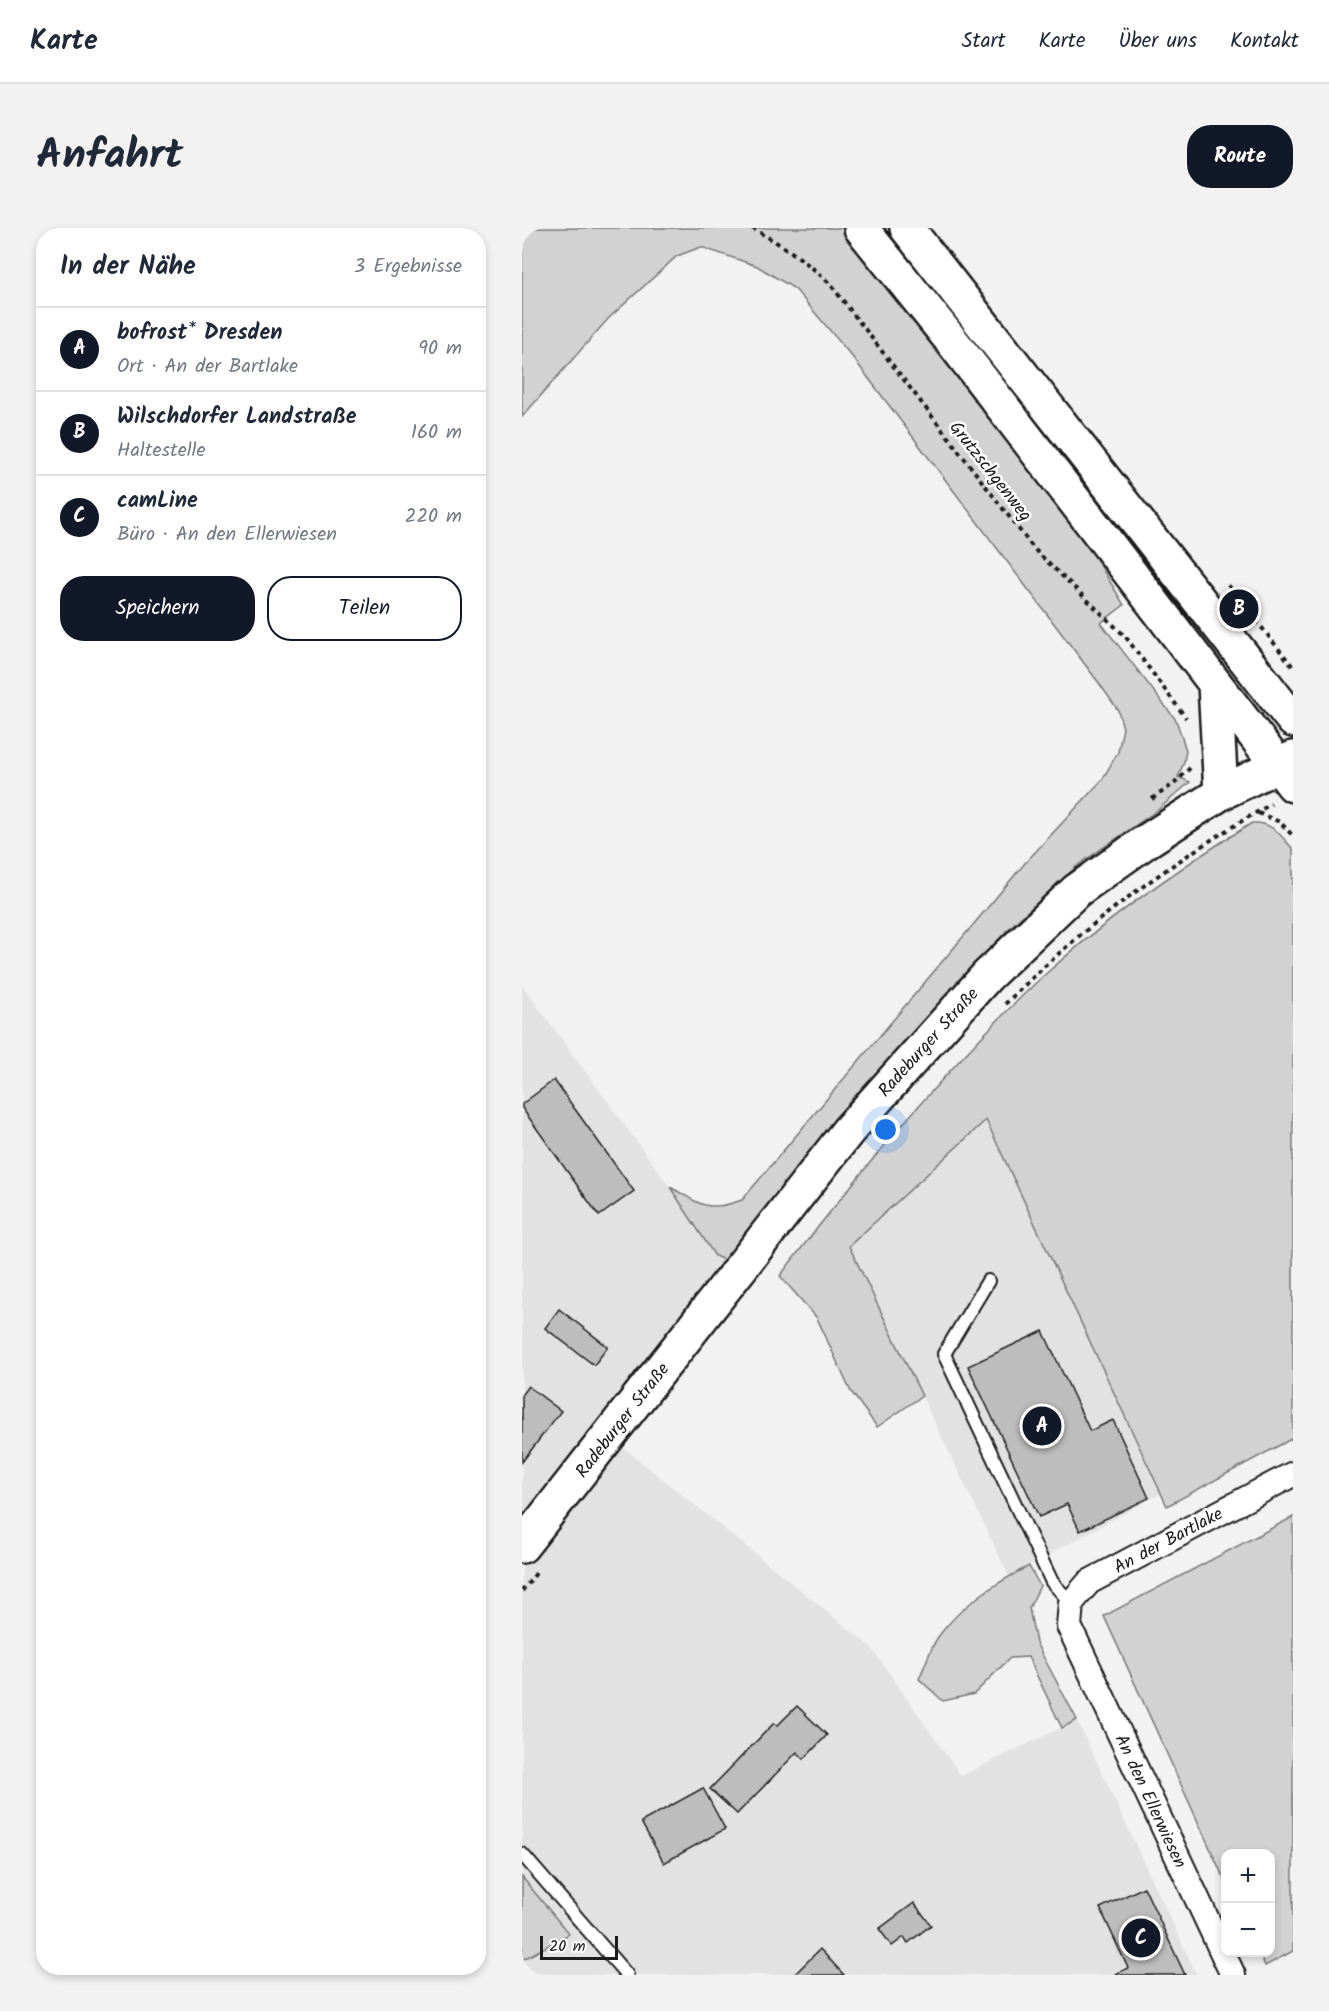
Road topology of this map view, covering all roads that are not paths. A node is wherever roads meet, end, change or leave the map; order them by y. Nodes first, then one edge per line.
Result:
1 (861, 228) edge
2 (907, 228) edge
3 (1215, 684) junction
4 (1293, 720) edge
5 (1288, 770) edge
6 (1221, 793) junction
7 (987, 1281) dead end
8 (1293, 1474) edge
9 (522, 1546) edge
10 (1070, 1615) junction
11 (522, 1854) edge
12 (627, 1975) edge
13 (1233, 1975) edge

1 - 3 main road
2 - 4 main road
3 - 5 main road
3 - 6 main road
5 - 6 main road, Radeburger Straße
6 - 9 main road, Radeburger Straße
7 - 10 lane
8 - 10 street, An der Bartlake
10 - 13 street, An den Ellerwiesen
11 - 12 lane

